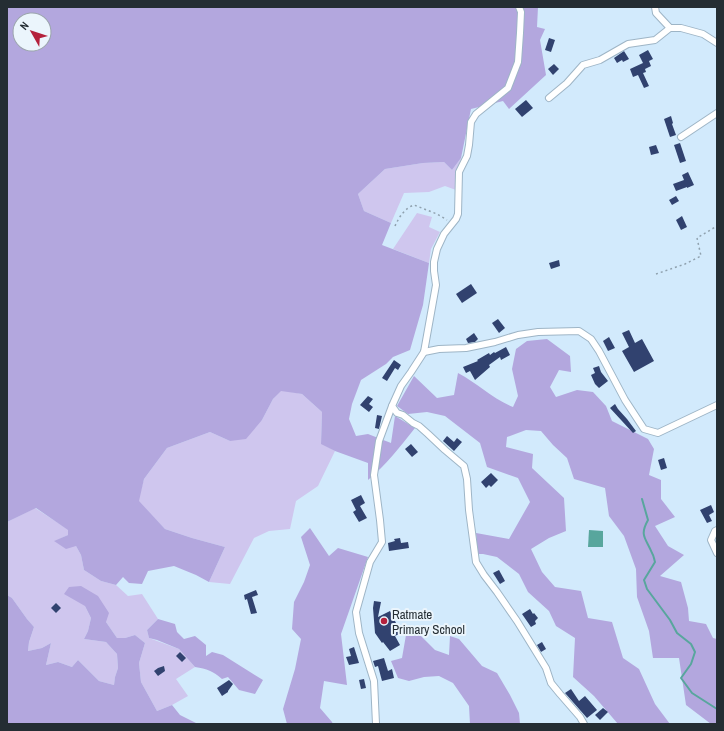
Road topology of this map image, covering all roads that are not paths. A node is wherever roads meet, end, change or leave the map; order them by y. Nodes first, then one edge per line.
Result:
1 (519, 7) edge
2 (655, 7) edge
3 (670, 28) junction
4 (717, 43) edge
5 (549, 98) dead end
6 (717, 113) edge
7 (681, 137) dead end
8 (424, 352) junction
9 (717, 405) edge
10 (392, 406) junction
11 (717, 530) edge
12 (717, 553) edge
13 (376, 724) edge
14 (584, 724) edge

1 - 8 street
2 - 3 street
3 - 4 street
3 - 5 street
6 - 7 street
8 - 9 street
8 - 10 street
10 - 13 street
10 - 14 street
11 - 12 street

